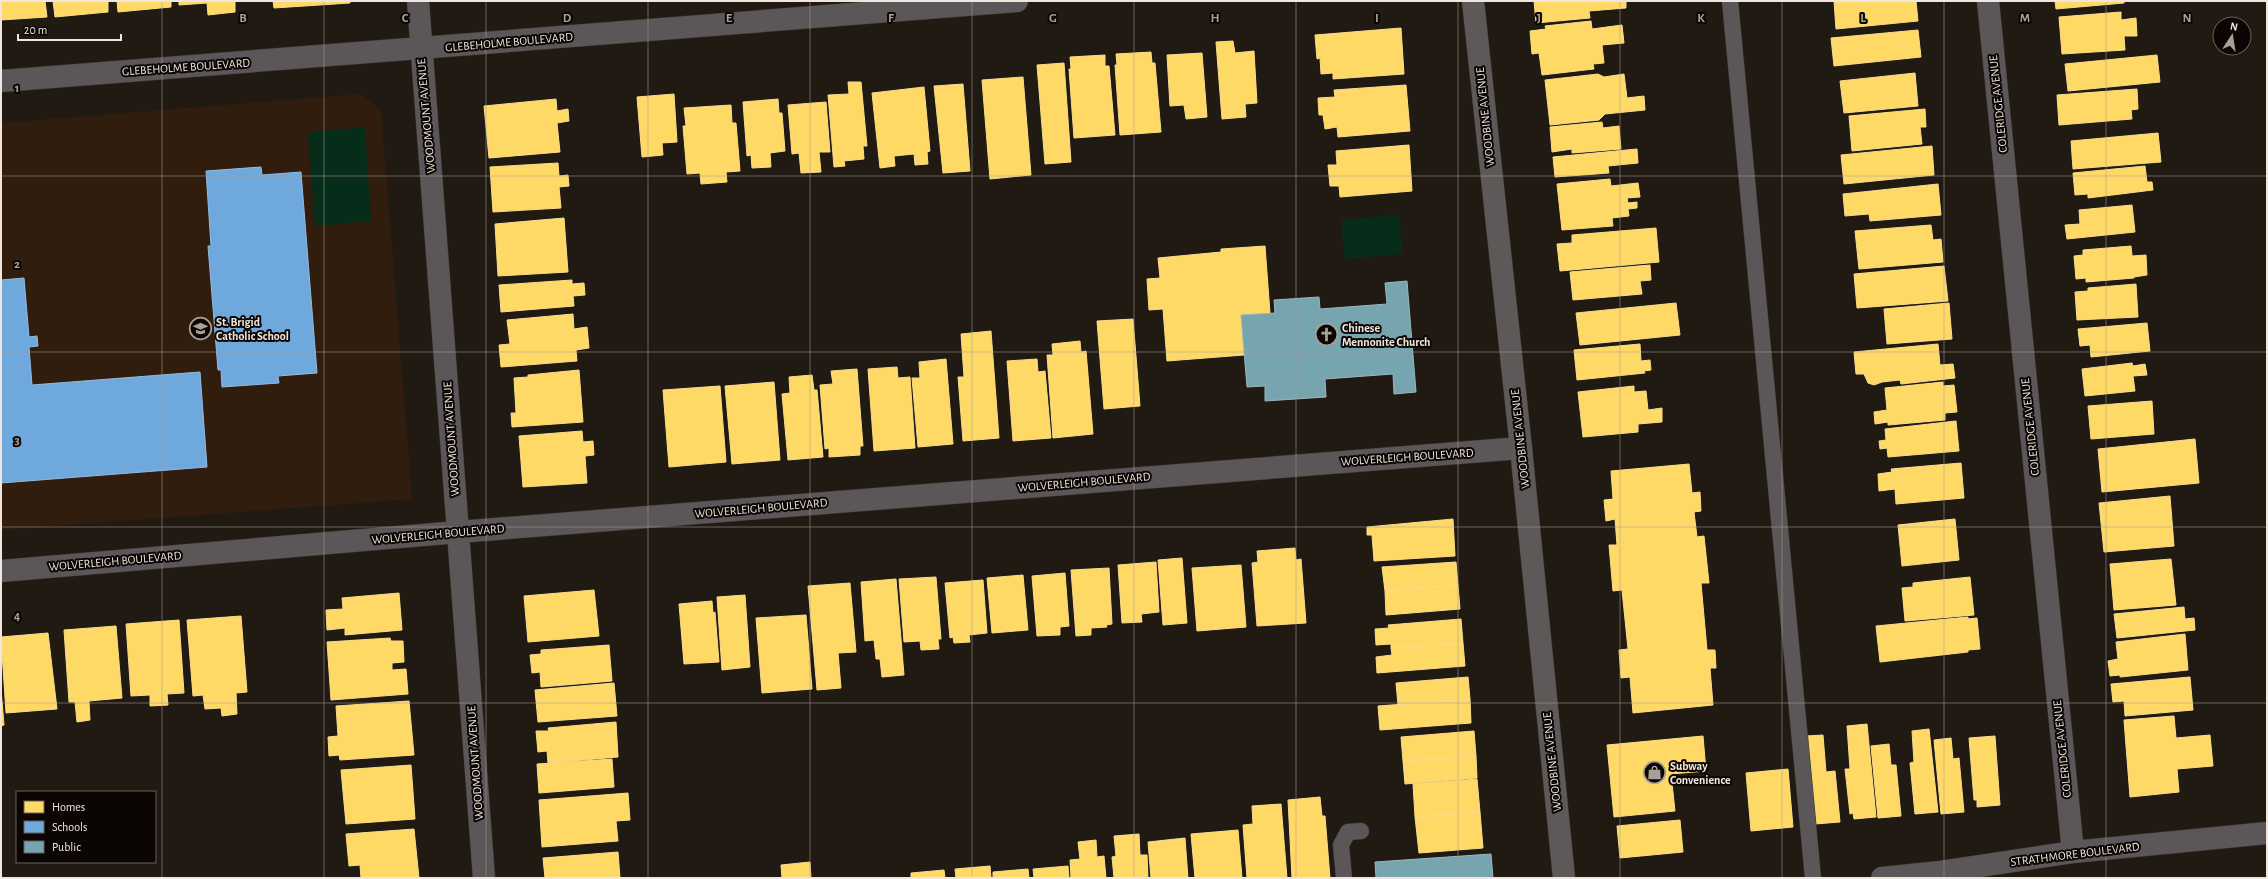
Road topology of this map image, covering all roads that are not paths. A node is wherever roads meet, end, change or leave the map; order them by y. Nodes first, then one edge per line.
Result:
1 (418, 1) edge
2 (1017, 1) edge
3 (1473, 1) edge
4 (1730, 1) edge
5 (1988, 1) edge
6 (420, 49) junction
7 (1, 81) edge
8 (1521, 448) junction
9 (458, 532) junction
10 (1, 571) edge
11 (1361, 831) dead end
12 (2267, 834) edge
13 (2073, 852) junction
14 (1940, 875) edge
15 (484, 878) edge
16 (1344, 878) edge
17 (1564, 878) edge
18 (1813, 878) edge
19 (1882, 878) edge

1 - 6 street, WOODMOUNT AVENUE
2 - 6 street, GLEBEHOLME BOULEVARD
3 - 8 main road, WOODBINE AVENUE
4 - 18 lane
5 - 13 street, COLERIDGE AVENUE
6 - 7 street, GLEBEHOLME BOULEVARD
6 - 9 street, WOODMOUNT AVENUE
8 - 9 street, WOLVERLEIGH BOULEVARD
8 - 17 main road, WOODBINE AVENUE
9 - 10 street, WOLVERLEIGH BOULEVARD
9 - 15 street, WOODMOUNT AVENUE
11 - 16 lane
12 - 13 street, STRATHMORE BOULEVARD
13 - 14 street, STRATHMORE BOULEVARD
14 - 19 street, STRATHMORE BOULEVARD

